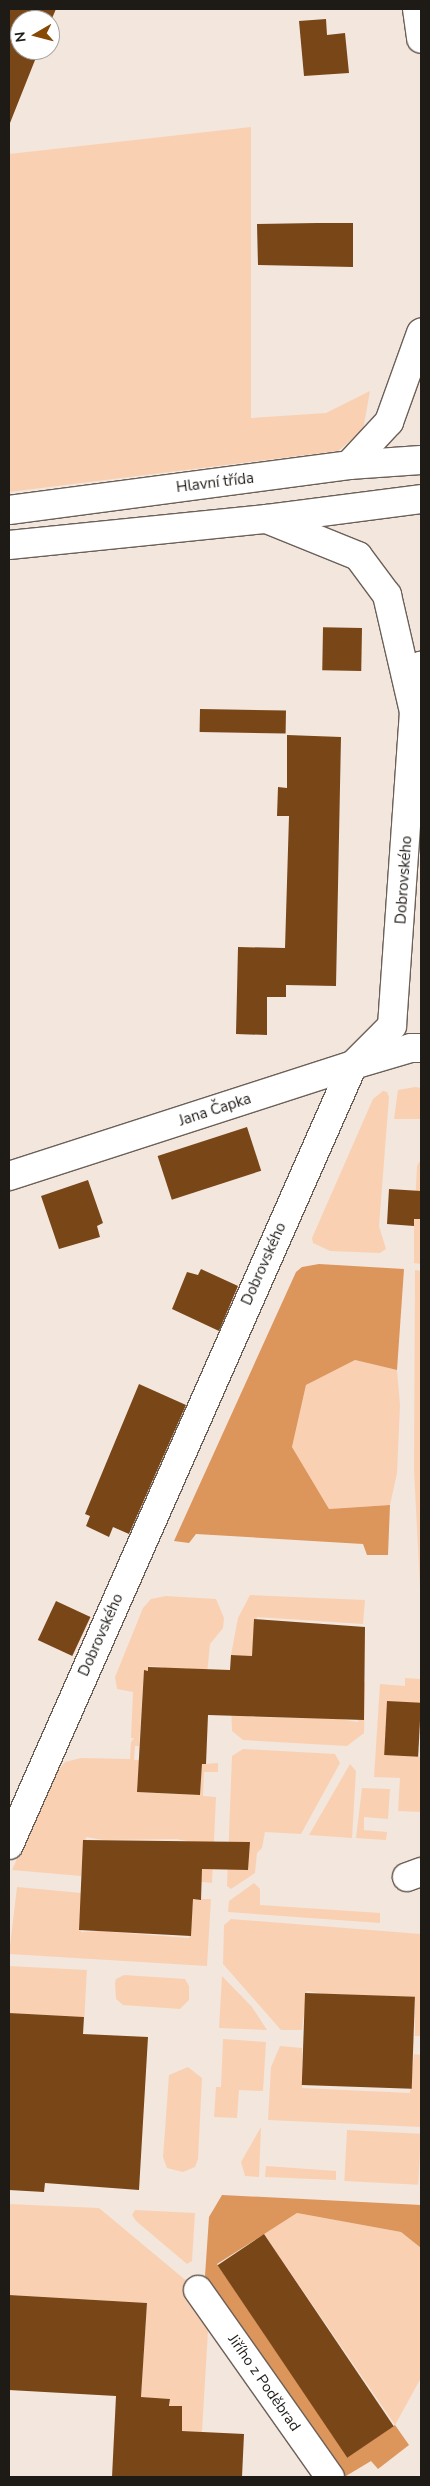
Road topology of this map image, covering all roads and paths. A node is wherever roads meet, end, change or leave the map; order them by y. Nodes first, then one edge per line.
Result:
1 (417, 9) edge
2 (421, 39) edge
3 (421, 333) edge
4 (421, 460) edge
5 (349, 465) junction
6 (421, 499) edge
7 (9, 510) edge
8 (267, 519) junction
9 (9, 545) edge
10 (421, 666) edge
11 (414, 712) junction
12 (421, 1048) edge
13 (348, 1076) junction
14 (9, 1176) edge
15 (9, 1845) edge
16 (198, 2290) dead end
17 (330, 2477) edge

1 - 2 street
3 - 5 street
4 - 5 street, Hlavní třída
5 - 7 street, Hlavní třída
6 - 8 street
8 - 9 street
8 - 11 street
10 - 11 street, Dobrovského
11 - 13 street, Dobrovského
12 - 13 street, Jana Čapka
13 - 14 street, Jana Čapka
13 - 15 street, Dobrovského
16 - 17 street, Jiřího z Poděbrad

